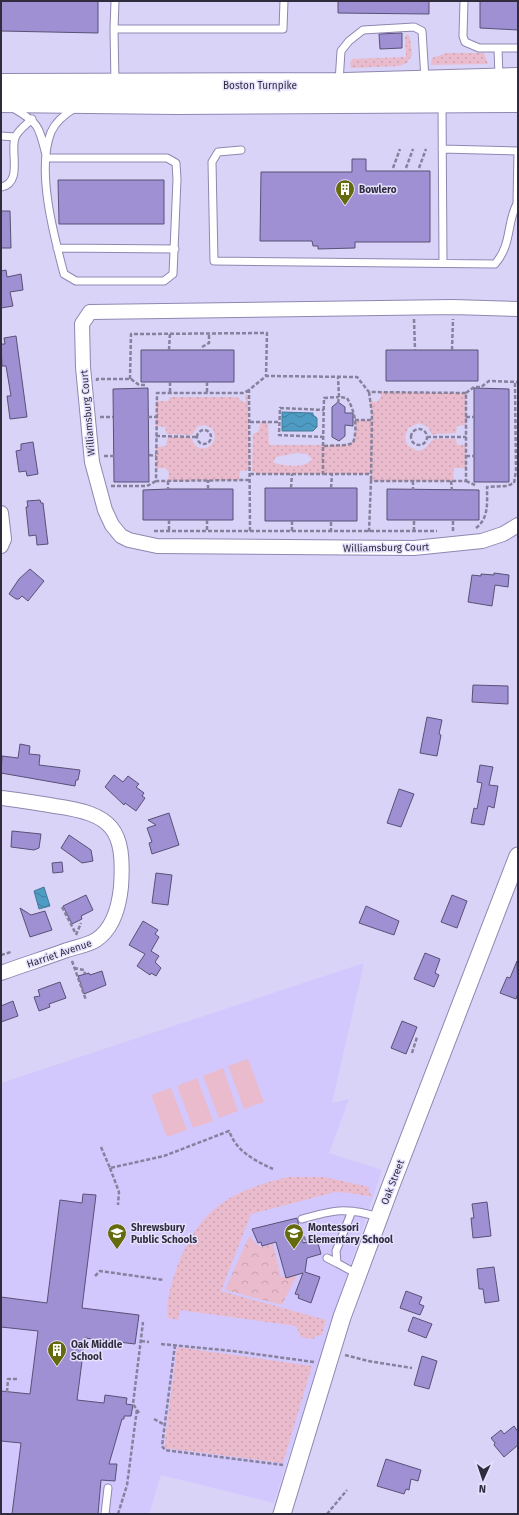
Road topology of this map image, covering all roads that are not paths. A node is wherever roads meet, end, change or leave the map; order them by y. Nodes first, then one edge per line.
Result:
1 (115, 1) edge
2 (284, 1) edge
3 (464, 1) edge
4 (114, 29) junction
5 (498, 48) junction
6 (518, 48) edge
7 (509, 79) edge
8 (425, 82) junction
9 (339, 84) junction
10 (116, 85) junction
11 (1, 96) edge
12 (518, 101) edge
13 (86, 102) junction
14 (442, 102) junction
15 (32, 119) junction
16 (1, 136) edge
17 (15, 137) junction
18 (442, 149) junction
19 (241, 150) dead end
20 (46, 158) junction
21 (1, 187) edge
22 (518, 202) edge
23 (57, 248) junction
24 (175, 249) junction
25 (443, 263) junction
26 (518, 309) edge
27 (1, 513) edge
28 (518, 525) edge
29 (1, 546) edge
30 (1, 798) edge
31 (518, 856) edge
32 (1, 973) edge
33 (352, 1211) junction
34 (378, 1217) junction
35 (302, 1218) dead end
36 (327, 1258) dead end
37 (338, 1263) junction
38 (358, 1275) junction
39 (108, 1488) dead end
40 (104, 1514) edge
41 (283, 1514) edge

1 - 4 lane
2 - 4 lane
3 - 5 lane
4 - 10 lane
5 - 6 lane
5 - 7 lane
7 - 8 highway, Boston Turnpike
8 - 9 highway, Boston Turnpike
8 - 9 lane
9 - 10 highway, Boston Turnpike
10 - 11 highway, Boston Turnpike
11 - 13 highway, Boston Turnpike
11 - 15 lane
12 - 14 highway, Boston Turnpike
13 - 14 highway, Boston Turnpike
13 - 20 lane
14 - 18 lane
15 - 17 lane
15 - 20 lane
16 - 17 lane
17 - 21 lane
18 - 22 lane
18 - 25 lane
19 - 25 lane
20 - 23 lane
20 - 24 lane
22 - 25 lane
23 - 24 lane
23 - 24 lane
26 - 28 street, Williamsburg Court
27 - 29 street
30 - 32 street, Harriet Avenue
31 - 34 street, Oak Street
33 - 34 lane
33 - 35 lane
33 - 37 lane
34 - 38 street, Oak Street
36 - 37 lane
37 - 38 lane
38 - 41 street, Oak Street
39 - 40 lane

